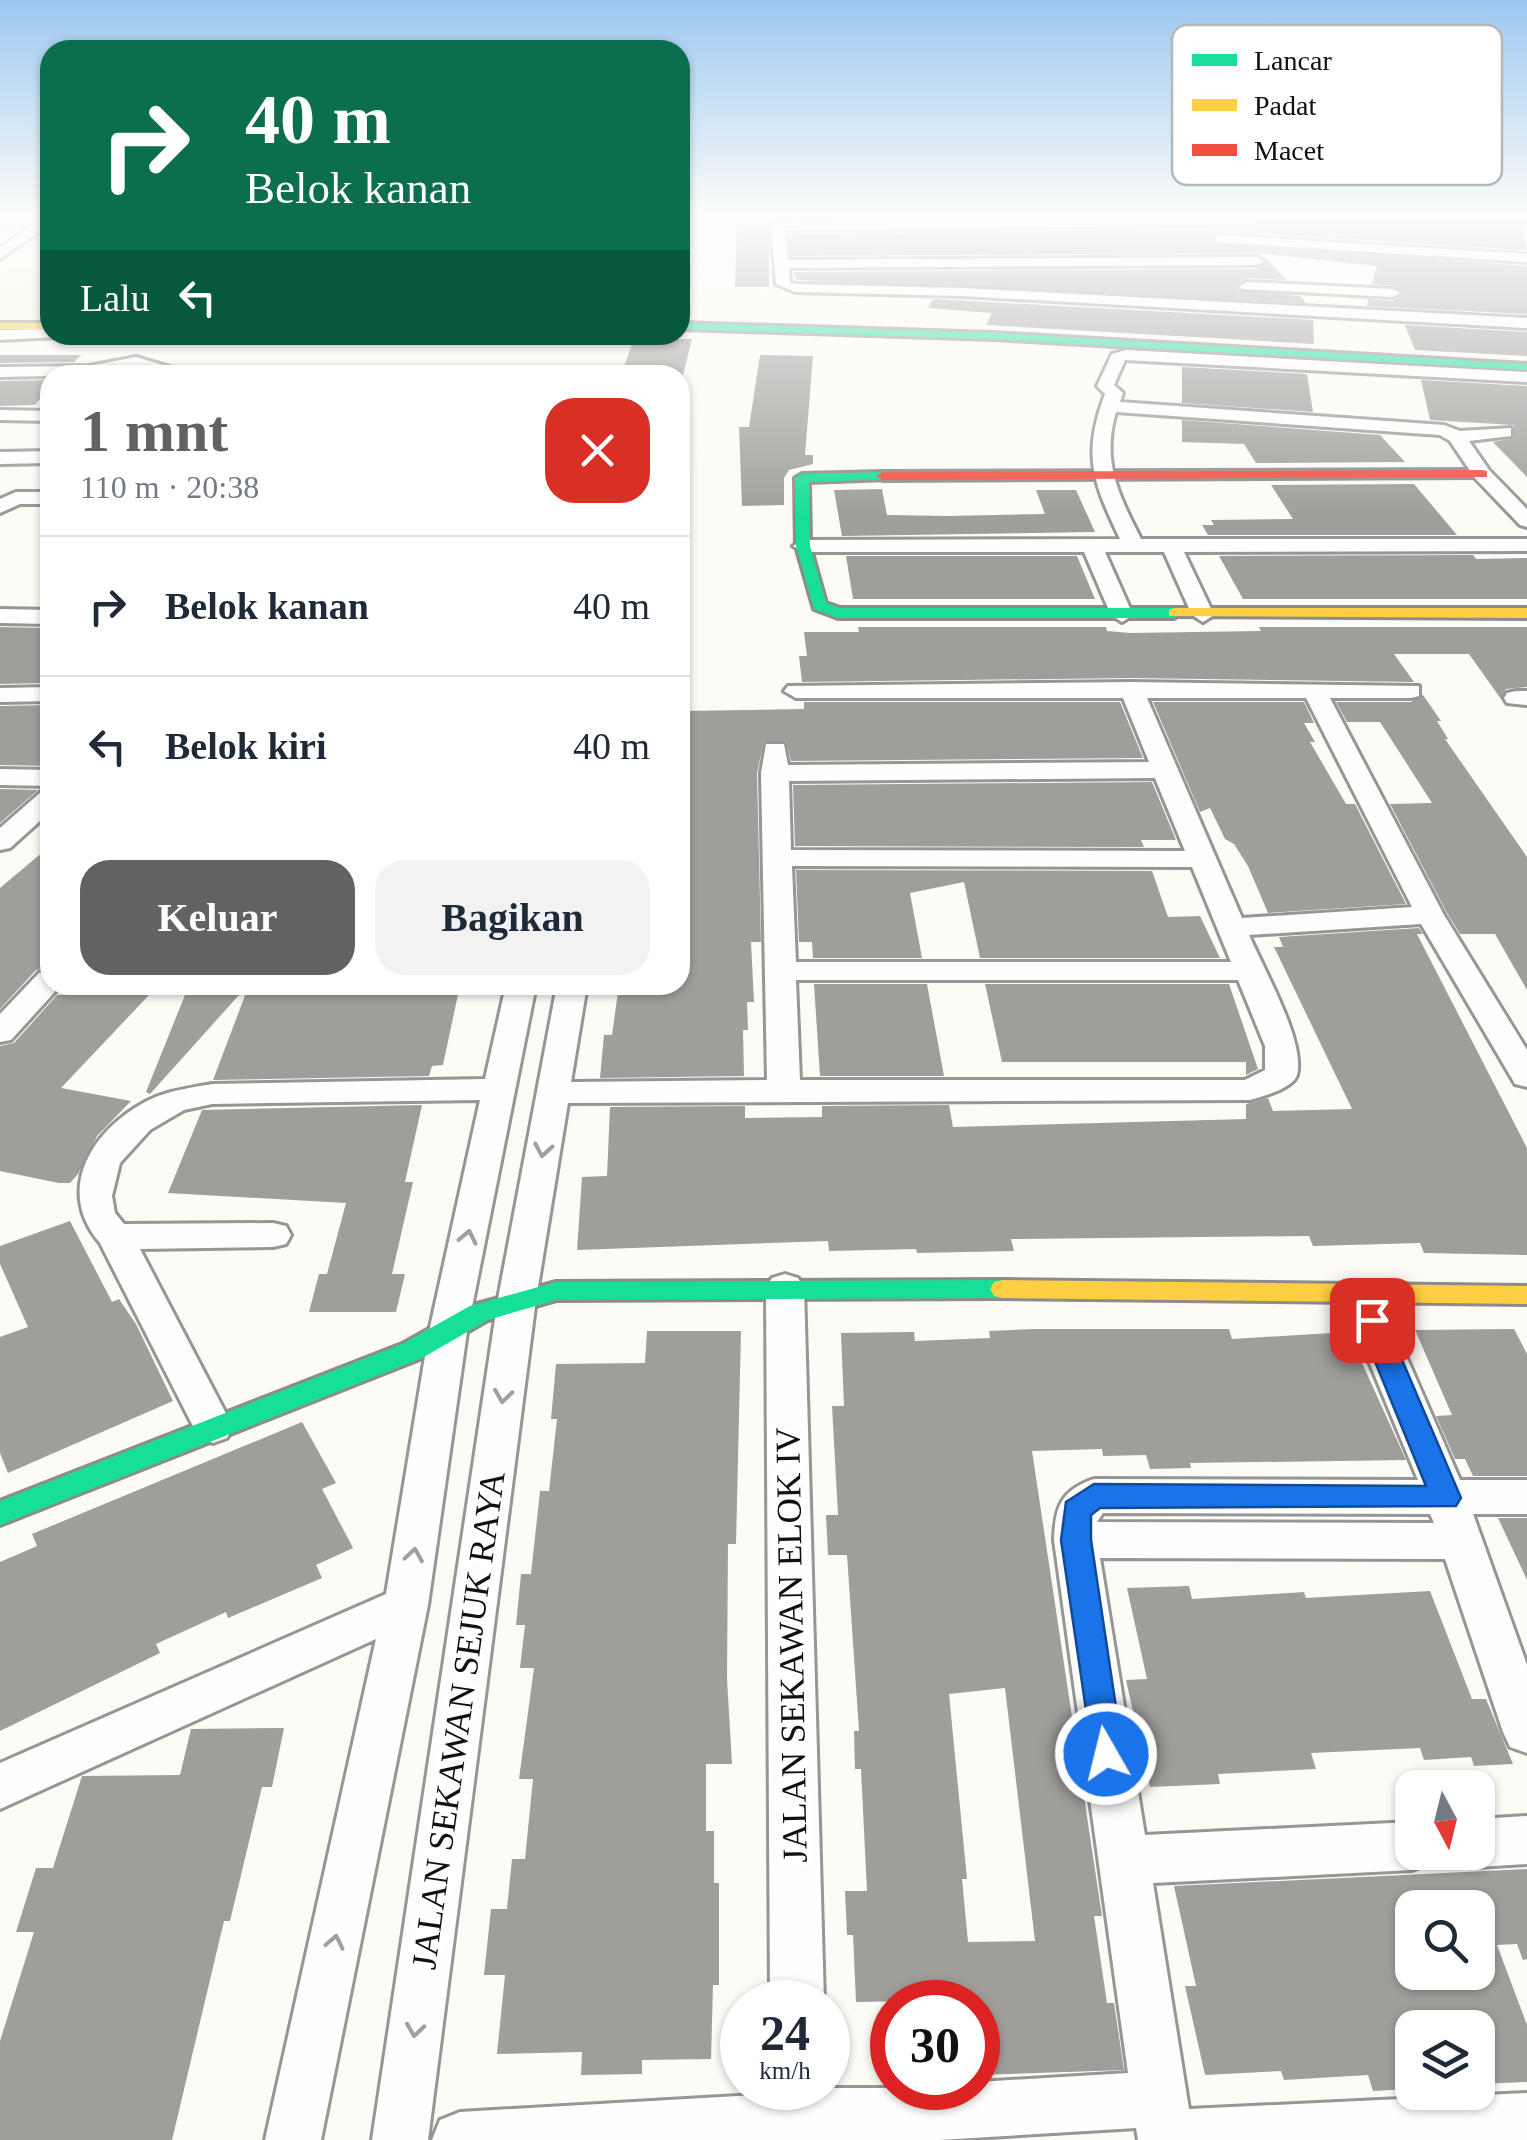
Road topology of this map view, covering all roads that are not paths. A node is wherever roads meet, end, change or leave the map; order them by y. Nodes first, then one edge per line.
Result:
1 (1331, 316) edge
2 (1410, 316) edge
3 (1527, 323) edge
4 (0, 326) edge
5 (40, 326) edge
6 (690, 327) edge
7 (0, 334) edge
8 (40, 334) edge
9 (1339, 343) junction
10 (1228, 354) junction
11 (111, 365) edge
12 (159, 365) edge
13 (1527, 366) edge
14 (1140, 371) junction
15 (0, 372) edge
16 (40, 372) edge
17 (1527, 377) edge
18 (1111, 400) junction
19 (0, 416) edge
20 (40, 418) edge
21 (40, 429) edge
22 (1505, 432) dead end
23 (1457, 437) junction
24 (40, 457) edge
25 (10, 458) edge
26 (1482, 474) junction
27 (1102, 476) junction
28 (40, 498) edge
29 (0, 507) edge
30 (1527, 521) edge
31 (1133, 545) junction
32 (1171, 545) junction
33 (803, 546) junction
34 (1092, 546) junction
35 (1527, 546) edge
36 (1527, 613) edge
37 (40, 614) edge
38 (1202, 615) junction
39 (0, 616) edge
40 (1122, 616) junction
41 (1313, 688) junction
42 (1131, 689) junction
43 (1411, 691) dead end
44 (796, 692) dead end
45 (0, 694) edge
46 (40, 694) edge
47 (1164, 770) junction
48 (0, 777) edge
49 (40, 778) edge
50 (40, 807) edge
51 (0, 842) edge
52 (781, 858) junction
53 (1203, 859) junction
54 (1430, 916) junction
55 (1233, 927) junction
56 (1251, 970) junction
57 (782, 972) junction
58 (40, 990) edge
59 (519, 995) edge
60 (570, 995) edge
61 (0, 1033) edge
62 (1527, 1077) edge
63 (784, 1087) junction
64 (499, 1090) junction
65 (553, 1093) junction
66 (273, 1235) dead end
67 (115, 1238) junction
68 (785, 1288) junction
69 (1527, 1295) edge
70 (1361, 1296) junction
71 (517, 1299) junction
72 (448, 1332) junction
73 (214, 1427) junction
74 (1527, 1497) edge
75 (1446, 1498) junction
76 (0, 1513) edge
77 (1076, 1540) junction
78 (1460, 1542) junction
79 (406, 1605) junction
80 (1527, 1732) edge
81 (4, 1792) edge
82 (1527, 1840) edge
83 (1495, 1841) edge
84 (1395, 1847) edge
85 (1121, 1860) junction
86 (797, 1980) edge
87 (799, 2116) edge
88 (1527, 2121) edge
89 (1164, 2126) edge
90 (293, 2140) edge
91 (400, 2140) edge
92 (460, 2140) edge

1 - 9 street
2 - 3 street
4 - 5 street
6 - 10 street
7 - 8 street
9 - 10 street
9 - 13 street
10 - 14 street
10 - 17 street
11 - 12 street
14 - 18 street
14 - 18 street
15 - 16 street
18 - 23 street
18 - 27 street
19 - 20 street
21 - 25 street
22 - 23 street
23 - 26 street
24 - 25 street
26 - 27 street
26 - 30 street
27 - 31 street
27 - 33 street
28 - 29 street
31 - 32 street
31 - 34 street
32 - 35 street
32 - 38 street
33 - 34 street
33 - 40 street
34 - 40 street
36 - 38 street
37 - 39 street
38 - 40 street
41 - 42 street
41 - 43 street
41 - 54 street
42 - 44 street
42 - 47 street
45 - 46 street
47 - 52 street
47 - 53 street
48 - 49 street
50 - 51 street
52 - 53 street
52 - 57 street
53 - 55 street
54 - 55 street
54 - 62 street
55 - 56 street
56 - 57 street
56 - 63 street
57 - 63 street
58 - 61 street
59 - 64 street, JALAN SEKAWAN SEJUK RAYA
60 - 65 street, JALAN SEKAWAN SEJUK RAYA
63 - 65 street
64 - 67 street
72 -> 64 street, JALAN SEKAWAN SEJUK RAYA
65 -> 71 street, JALAN SEKAWAN SEJUK RAYA
66 - 67 street
67 - 73 street
68 - 70 street
68 - 71 street
68 - 86 street, JALAN SEKAWAN ELOK IV
69 - 70 street
70 - 75 street
71 - 72 street
71 -> 91 street, JALAN SEKAWAN SEJUK RAYA
72 - 73 street
79 -> 72 street, JALAN SEKAWAN SEJUK RAYA
73 - 76 street
74 - 75 street
75 - 77 street
75 - 78 street
77 - 78 street
77 - 85 street
78 - 80 street
79 - 81 street
90 -> 79 street, JALAN SEKAWAN SEJUK RAYA
82 - 83 street
84 - 85 street
85 - 89 street
87 - 89 street
87 - 92 street
88 - 89 street

